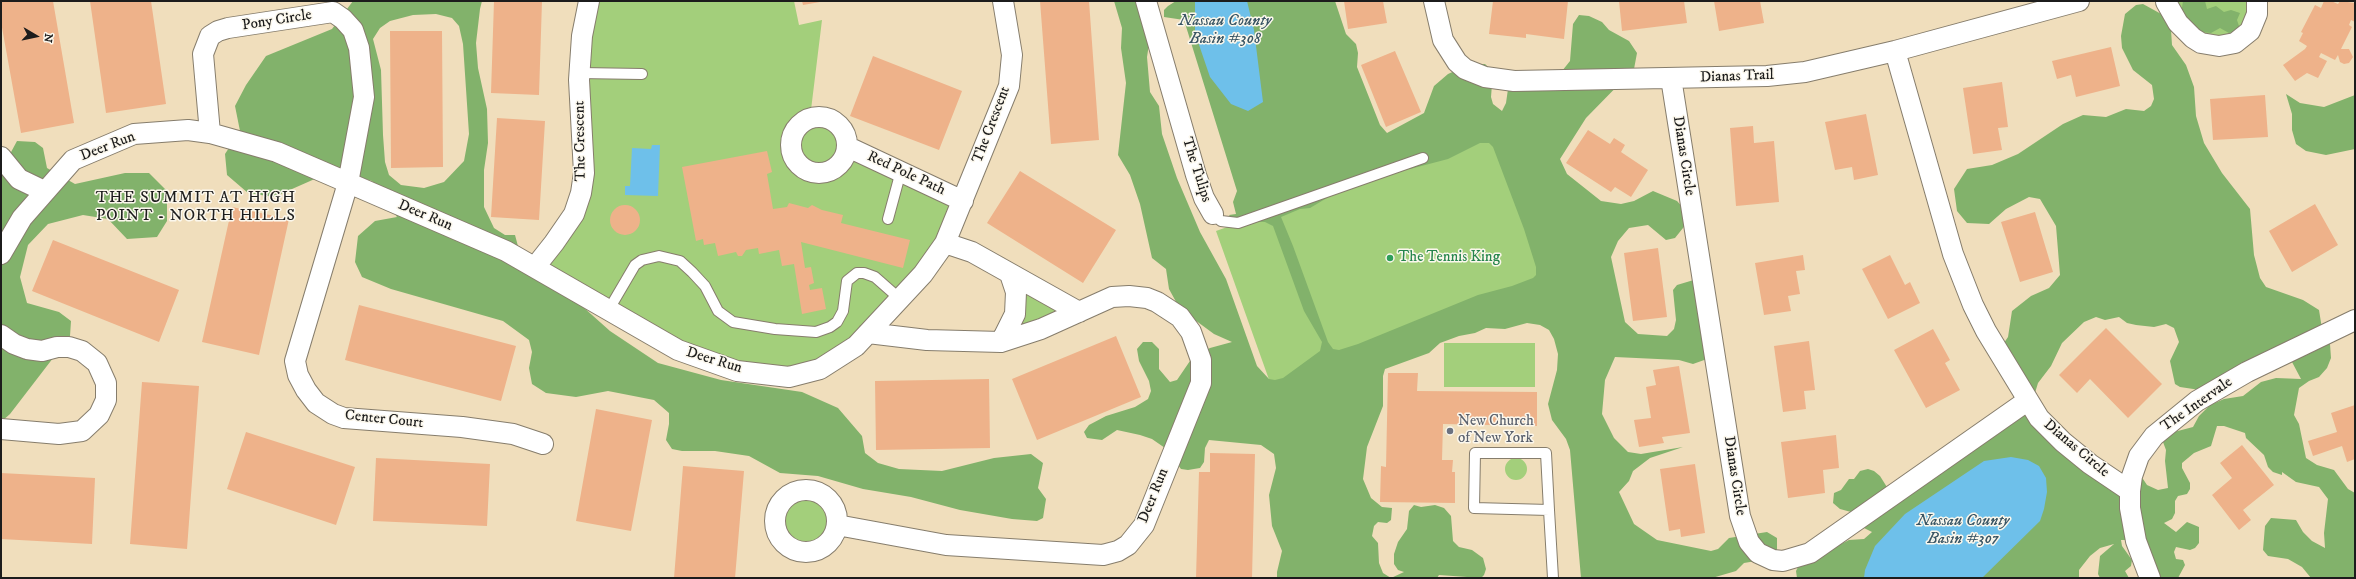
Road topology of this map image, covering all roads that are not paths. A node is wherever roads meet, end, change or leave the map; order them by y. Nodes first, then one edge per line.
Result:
1 (589, 1) edge
2 (1003, 1) edge
3 (1146, 1) edge
4 (1434, 1) edge
5 (2079, 1) edge
6 (2164, 1) edge
7 (2257, 1) edge
8 (1895, 51) junction
9 (580, 73) junction
10 (642, 74) dead end
11 (1671, 78) junction
12 (210, 133) junction
13 (848, 147) dead end
14 (1, 157) edge
15 (1423, 158) dead end
16 (901, 172) junction
17 (348, 183) junction
18 (44, 191) junction
19 (963, 201) junction
20 (1213, 214) joint
21 (888, 219) dead end
22 (945, 243) junction
23 (1, 254) edge
24 (535, 267) junction
25 (1010, 274) junction
26 (900, 299) junction
27 (608, 311) junction
28 (1079, 312) junction
29 (2355, 320) edge
30 (868, 333) junction
31 (1, 334) edge
32 (1001, 342) junction
33 (2027, 401) junction
34 (1, 429) edge
35 (543, 444) dead end
36 (2130, 491) junction
37 (1549, 510) junction
38 (837, 525) dead end
39 (1553, 578) edge
40 (2150, 578) edge

1 - 9 street, The Crescent
2 - 19 street, The Crescent
3 - 20 street, The Tulips
4 - 11 street, Dianas Trail
5 - 8 street, Dianas Trail
6 - 7 street
8 - 11 street, Dianas Trail
8 - 33 street, Dianas Circle
9 - 10 lane
9 - 24 street, The Crescent
11 - 33 street, Dianas Circle
12 - 17 street, Deer Run
12 - 17 street, Pony Circle
12 - 18 street, Deer Run
13 - 16 street, Red Pole Path
14 - 18 street
15 - 20 lane, The Tulips
16 - 19 street, Red Pole Path
16 - 21 lane
17 - 24 street, Deer Run
17 - 35 street, Center Court
18 - 23 street, Deer Run
19 - 22 street, The Crescent
22 - 25 street
22 - 26 street, Deer Run
24 - 27 street, Deer Run
25 - 28 street
25 - 32 street
26 - 27 lane
26 - 30 street, Deer Run
27 - 30 street, Deer Run
28 - 32 street, Deer Run
28 - 38 street, Deer Run
29 - 36 street, The Intervale
30 - 32 street, Deer Run
31 - 34 street
33 - 36 street, Dianas Circle
36 - 40 street, The Intervale
37 - 37 lane
37 - 39 lane

